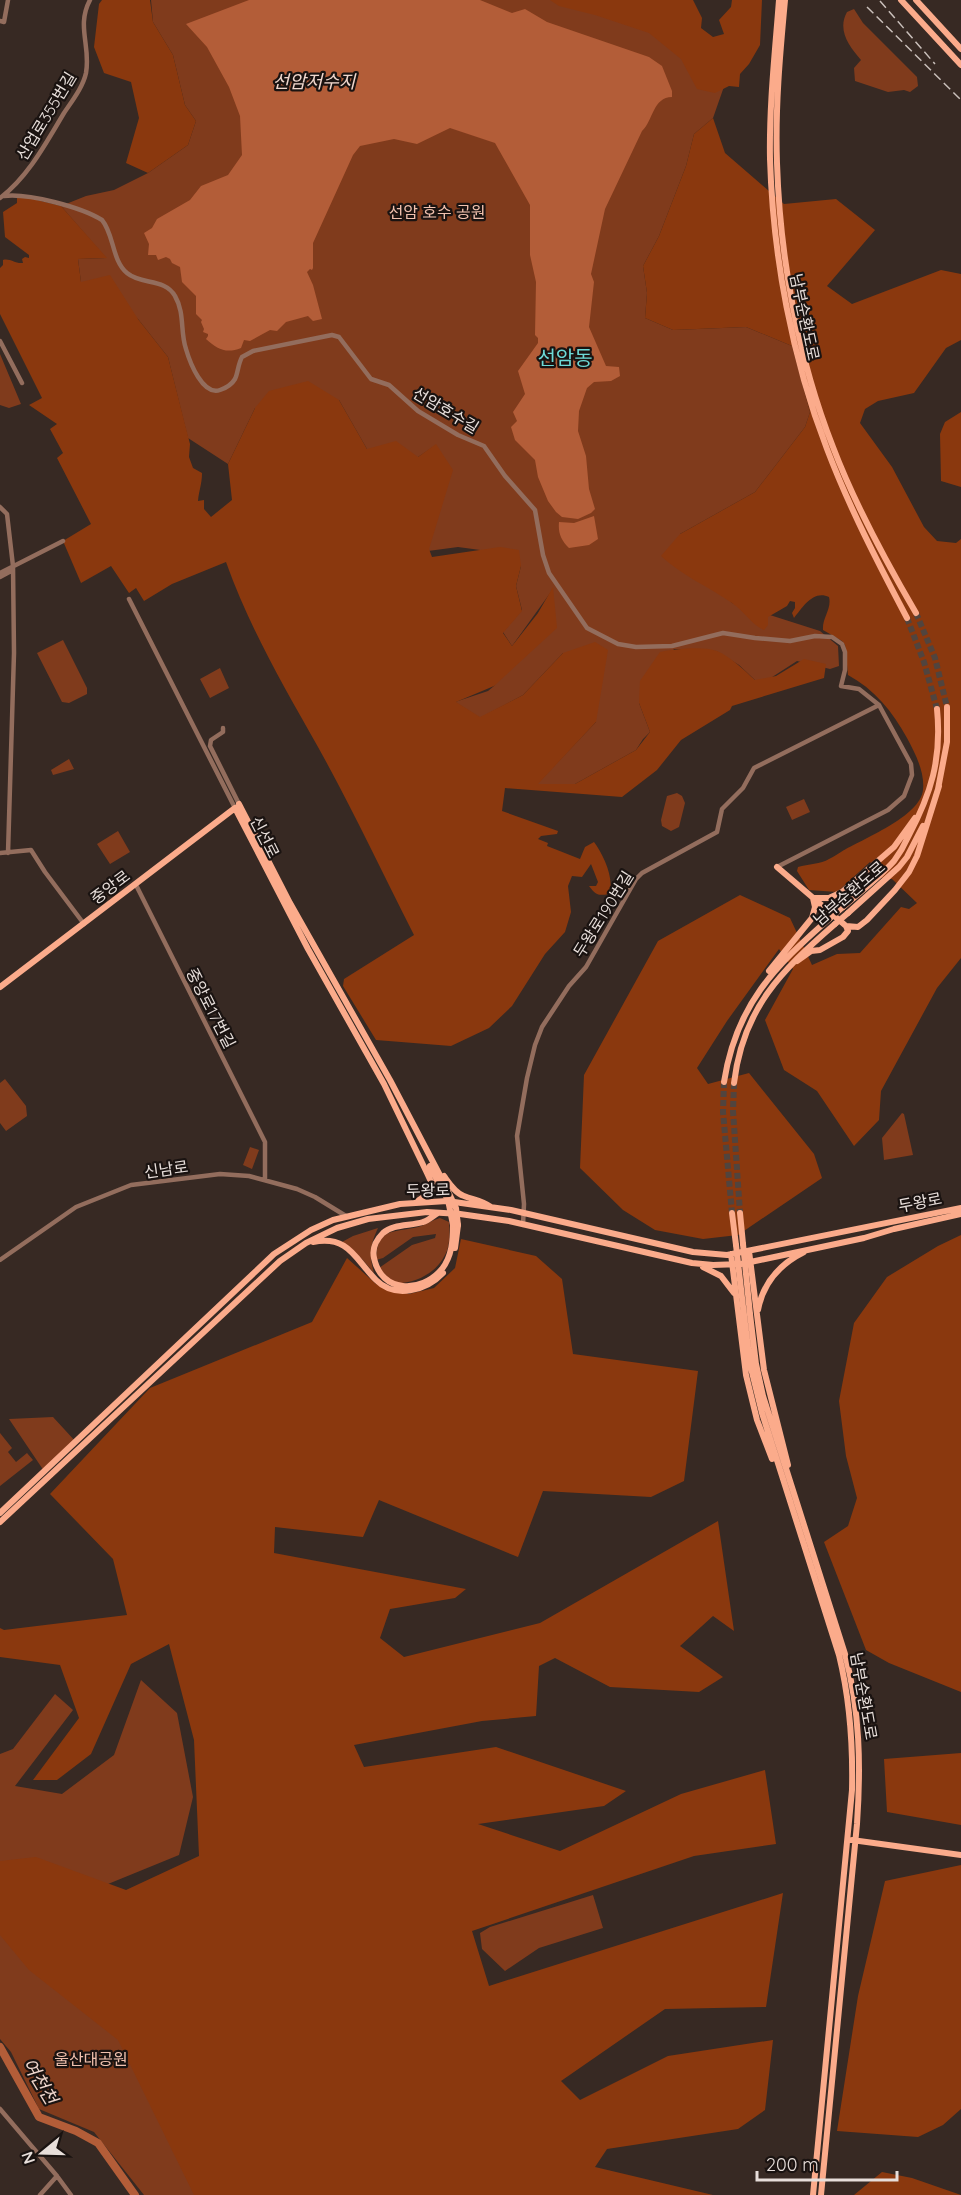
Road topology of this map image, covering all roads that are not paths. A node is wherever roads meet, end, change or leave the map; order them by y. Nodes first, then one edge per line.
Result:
1 (8, 0) edge
2 (90, 0) edge
3 (779, 0) edge
4 (785, 0) edge
5 (901, 0) edge
6 (915, 0) edge
7 (2, 22) edge
8 (961, 49) edge
9 (961, 65) edge
10 (774, 90) junction
11 (773, 140) junction
12 (2, 197) edge
13 (0, 341) edge
14 (22, 383) dead end
15 (0, 507) edge
16 (63, 540) dead end
17 (13, 568) junction
18 (0, 575) edge
19 (129, 599) dead end
20 (916, 613) tunnel mouth
21 (907, 618) tunnel mouth
22 (879, 705) junction
23 (947, 707) tunnel mouth
24 (937, 709) tunnel mouth
25 (223, 728) dead end
26 (200, 737) junction
27 (211, 748) junction
28 (939, 786) junction
29 (928, 796) junction
30 (237, 806) junction
31 (0, 853) edge
32 (8, 853) junction
33 (777, 867) joint
34 (136, 885) junction
35 (811, 896) junction
36 (833, 921) junction
37 (84, 924) junction
38 (846, 926) junction
39 (779, 977) junction
40 (0, 987) edge
41 (747, 1010) junction
42 (387, 1082) junction
43 (724, 1082) tunnel mouth
44 (734, 1083) tunnel mouth
45 (265, 1180) junction
46 (412, 1203) junction
47 (491, 1208) junction
48 (961, 1208) edge
49 (439, 1212) junction
50 (524, 1213) junction
51 (732, 1213) tunnel mouth
52 (740, 1213) tunnel mouth
53 (961, 1214) edge
54 (346, 1216) junction
55 (523, 1224) junction
56 (456, 1225) junction
57 (306, 1243) junction
58 (739, 1244) junction
59 (816, 1248) junction
60 (750, 1251) junction
61 (731, 1254) junction
62 (0, 1260) edge
63 (751, 1262) junction
64 (692, 1263) junction
65 (732, 1265) junction
66 (754, 1292) junction
67 (735, 1295) junction
68 (750, 1316) junction
69 (0, 1513) edge
70 (0, 1522) edge
71 (803, 1533) junction
72 (847, 1840) junction
73 (855, 1841) junction
74 (961, 1854) edge
75 (0, 2109) edge
76 (57, 2176) junction
77 (40, 2195) edge
78 (71, 2195) edge
79 (813, 2195) edge
80 (821, 2195) edge

1 - 7 street
2 - 12 street, 산업로355번길
3 - 10 main road, 남부순환도로
4 - 10 main road, 남부순환도로
5 - 9 main road
6 - 8 main road
10 - 11 main road, 남부순환도로
11 - 20 main road, 남부순환도로
11 - 21 main road, 남부순환도로
12 - 22 street, 선암호수길
13 - 14 street
15 - 17 street
16 - 17 street
17 - 18 street
17 - 32 street
19 - 26 street, 신선로
22 - 33 street
22 - 50 street, 두왕로190번길
23 - 28 main road, 남부순환도로
24 - 29 main road, 남부순환도로
25 - 27 street
26 - 27 street, 신선로
26 - 30 street, 신선로
27 - 30 street, 신선로
28 - 36 main road, 남부순환도로, bridge
28 - 38 main road
29 - 35 main road
29 - 36 main road, 남부순환도로, bridge
30 - 34 main road, 중앙로
30 - 42 main road, 신선로
31 - 32 street
32 - 37 street
33 - 35 main road
34 - 37 main road, 중앙로
34 - 45 street, 중앙로17번길
35 - 38 main road
35 - 41 main road
36 - 39 main road, 남부순환도로
36 - 41 main road, 남부순환도로
37 - 40 main road, 중앙로
38 - 39 main road
39 - 44 main road, 남부순환도로
41 - 43 main road, 남부순환도로
42 - 46 main road
42 - 47 main road
42 - 56 main road, bridge
45 - 54 street, 신남로
45 - 62 street, 신남로
46 - 47 main road, 두왕로
46 - 54 main road, 두왕로
47 - 50 main road, 두왕로
48 - 60 main road, 두왕로
49 - 55 main road, 두왕로
49 - 56 main road
49 - 57 main road, 두왕로
50 - 55 street, 두왕로190번길
50 - 61 main road, 두왕로
51 - 58 main road, 남부순환도로
52 - 58 main road, 남부순환도로
53 - 59 main road, 두왕로
54 - 69 main road, 두왕로
55 - 64 main road, 두왕로
56 - 57 main road
57 - 70 main road, 두왕로
58 - 68 main road, 남부순환도로, bridge
59 - 63 main road, 두왕로
59 - 68 main road
60 - 61 main road, 두왕로
60 - 63 main road
61 - 65 main road
63 - 65 main road, 두왕로
63 - 66 main road
64 - 65 main road, 두왕로
64 - 67 main road
65 - 67 main road
66 - 67 main road
66 - 68 main road
67 - 71 main road
68 - 71 main road
68 - 71 main road, 남부순환도로
71 - 72 main road, 남부순환도로
71 - 73 main road, 남부순환도로
72 - 73 main road
72 - 79 main road, 남부순환도로
73 - 74 main road
73 - 80 main road, 남부순환도로
75 - 76 street
76 - 77 street
76 - 78 street

